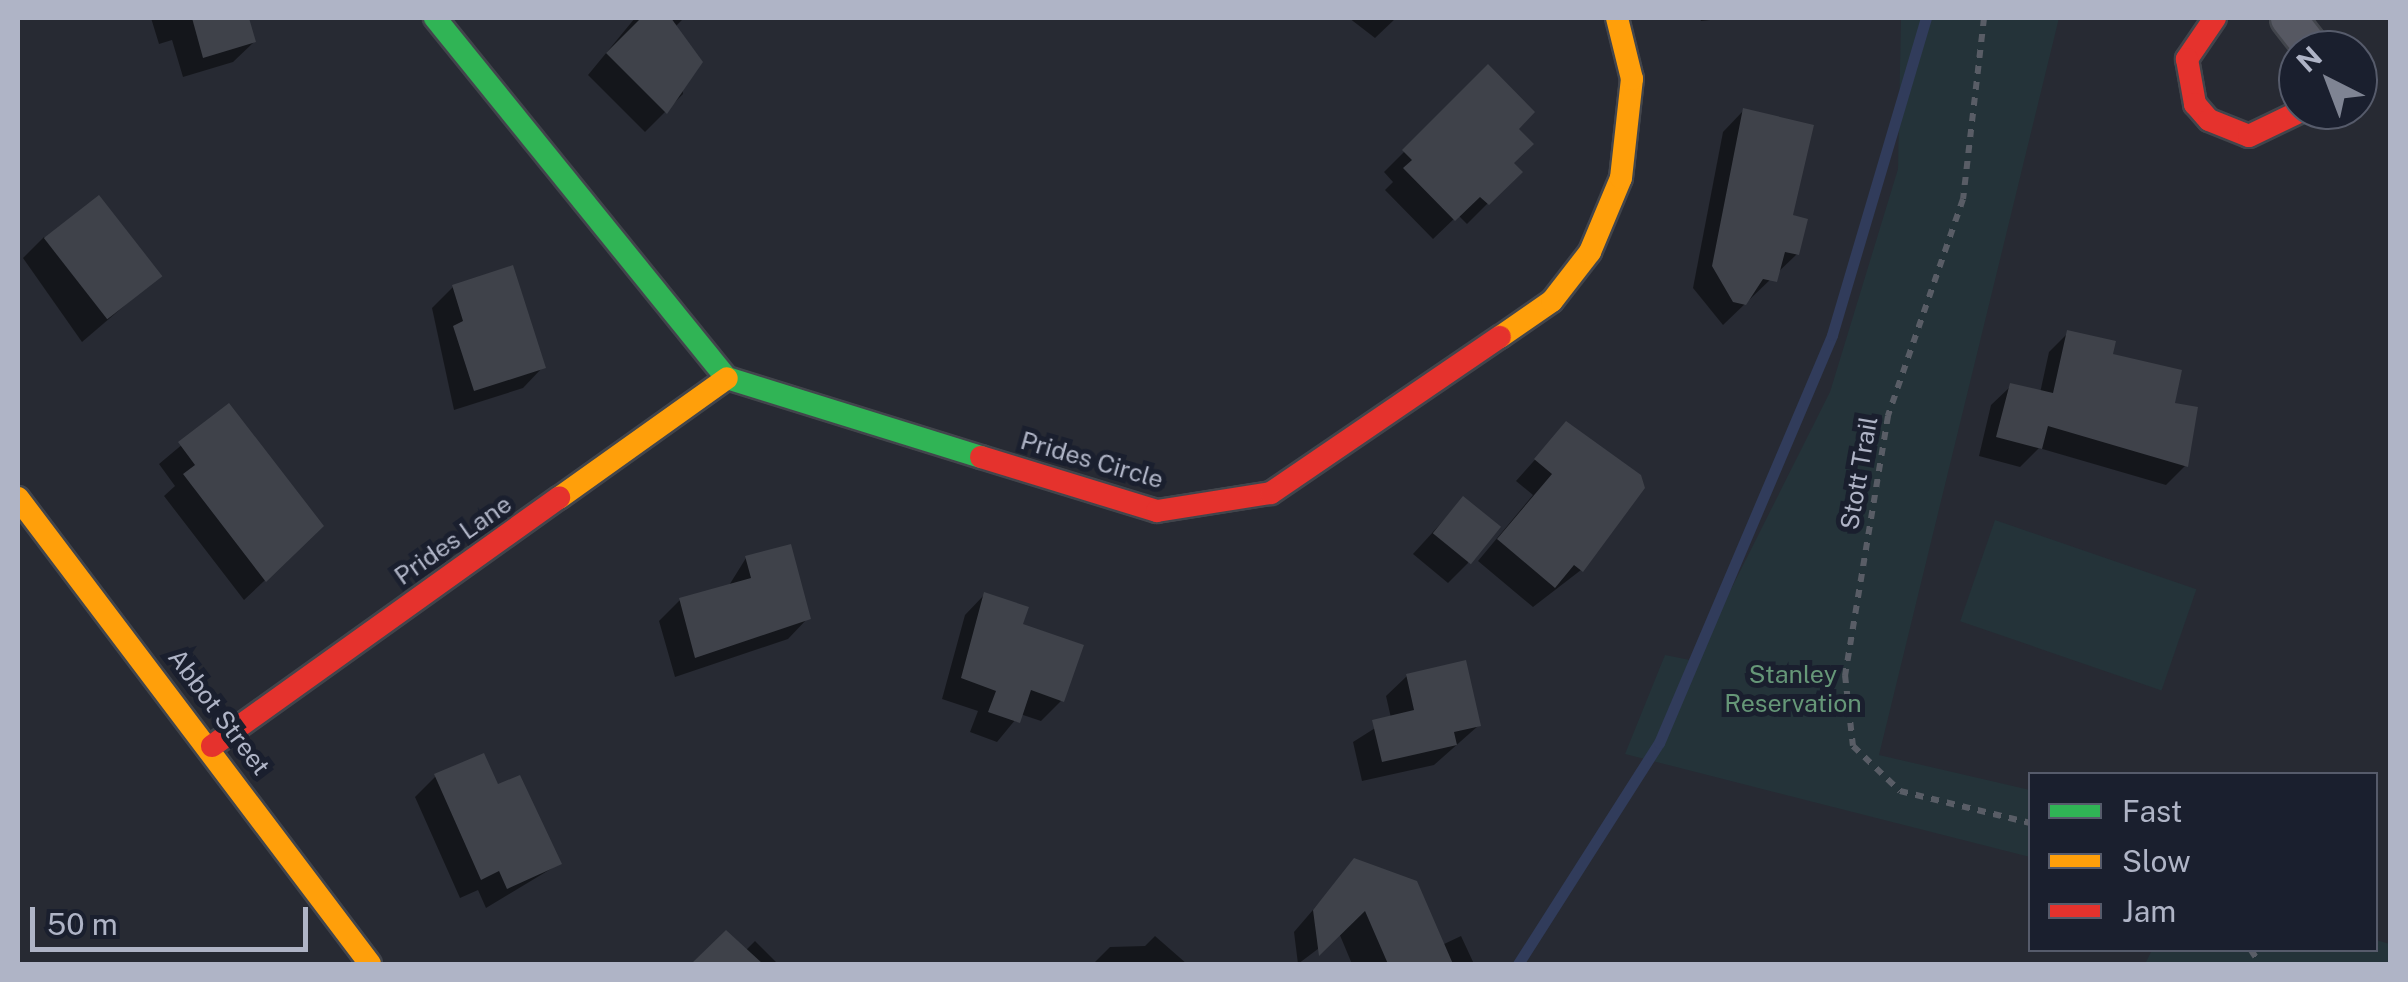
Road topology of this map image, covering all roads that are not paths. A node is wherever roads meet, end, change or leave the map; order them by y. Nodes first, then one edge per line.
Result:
1 (435, 18) edge
2 (1617, 18) edge
3 (2214, 18) edge
4 (2278, 122) edge
5 (727, 378) junction
6 (18, 498) edge
7 (212, 746) junction
8 (370, 964) edge

1 - 5 street
2 - 5 street, Prides Circle
3 - 4 street
5 - 7 street, Prides Lane
6 - 7 street, Abbot Street
7 - 8 street, Abbot Street

